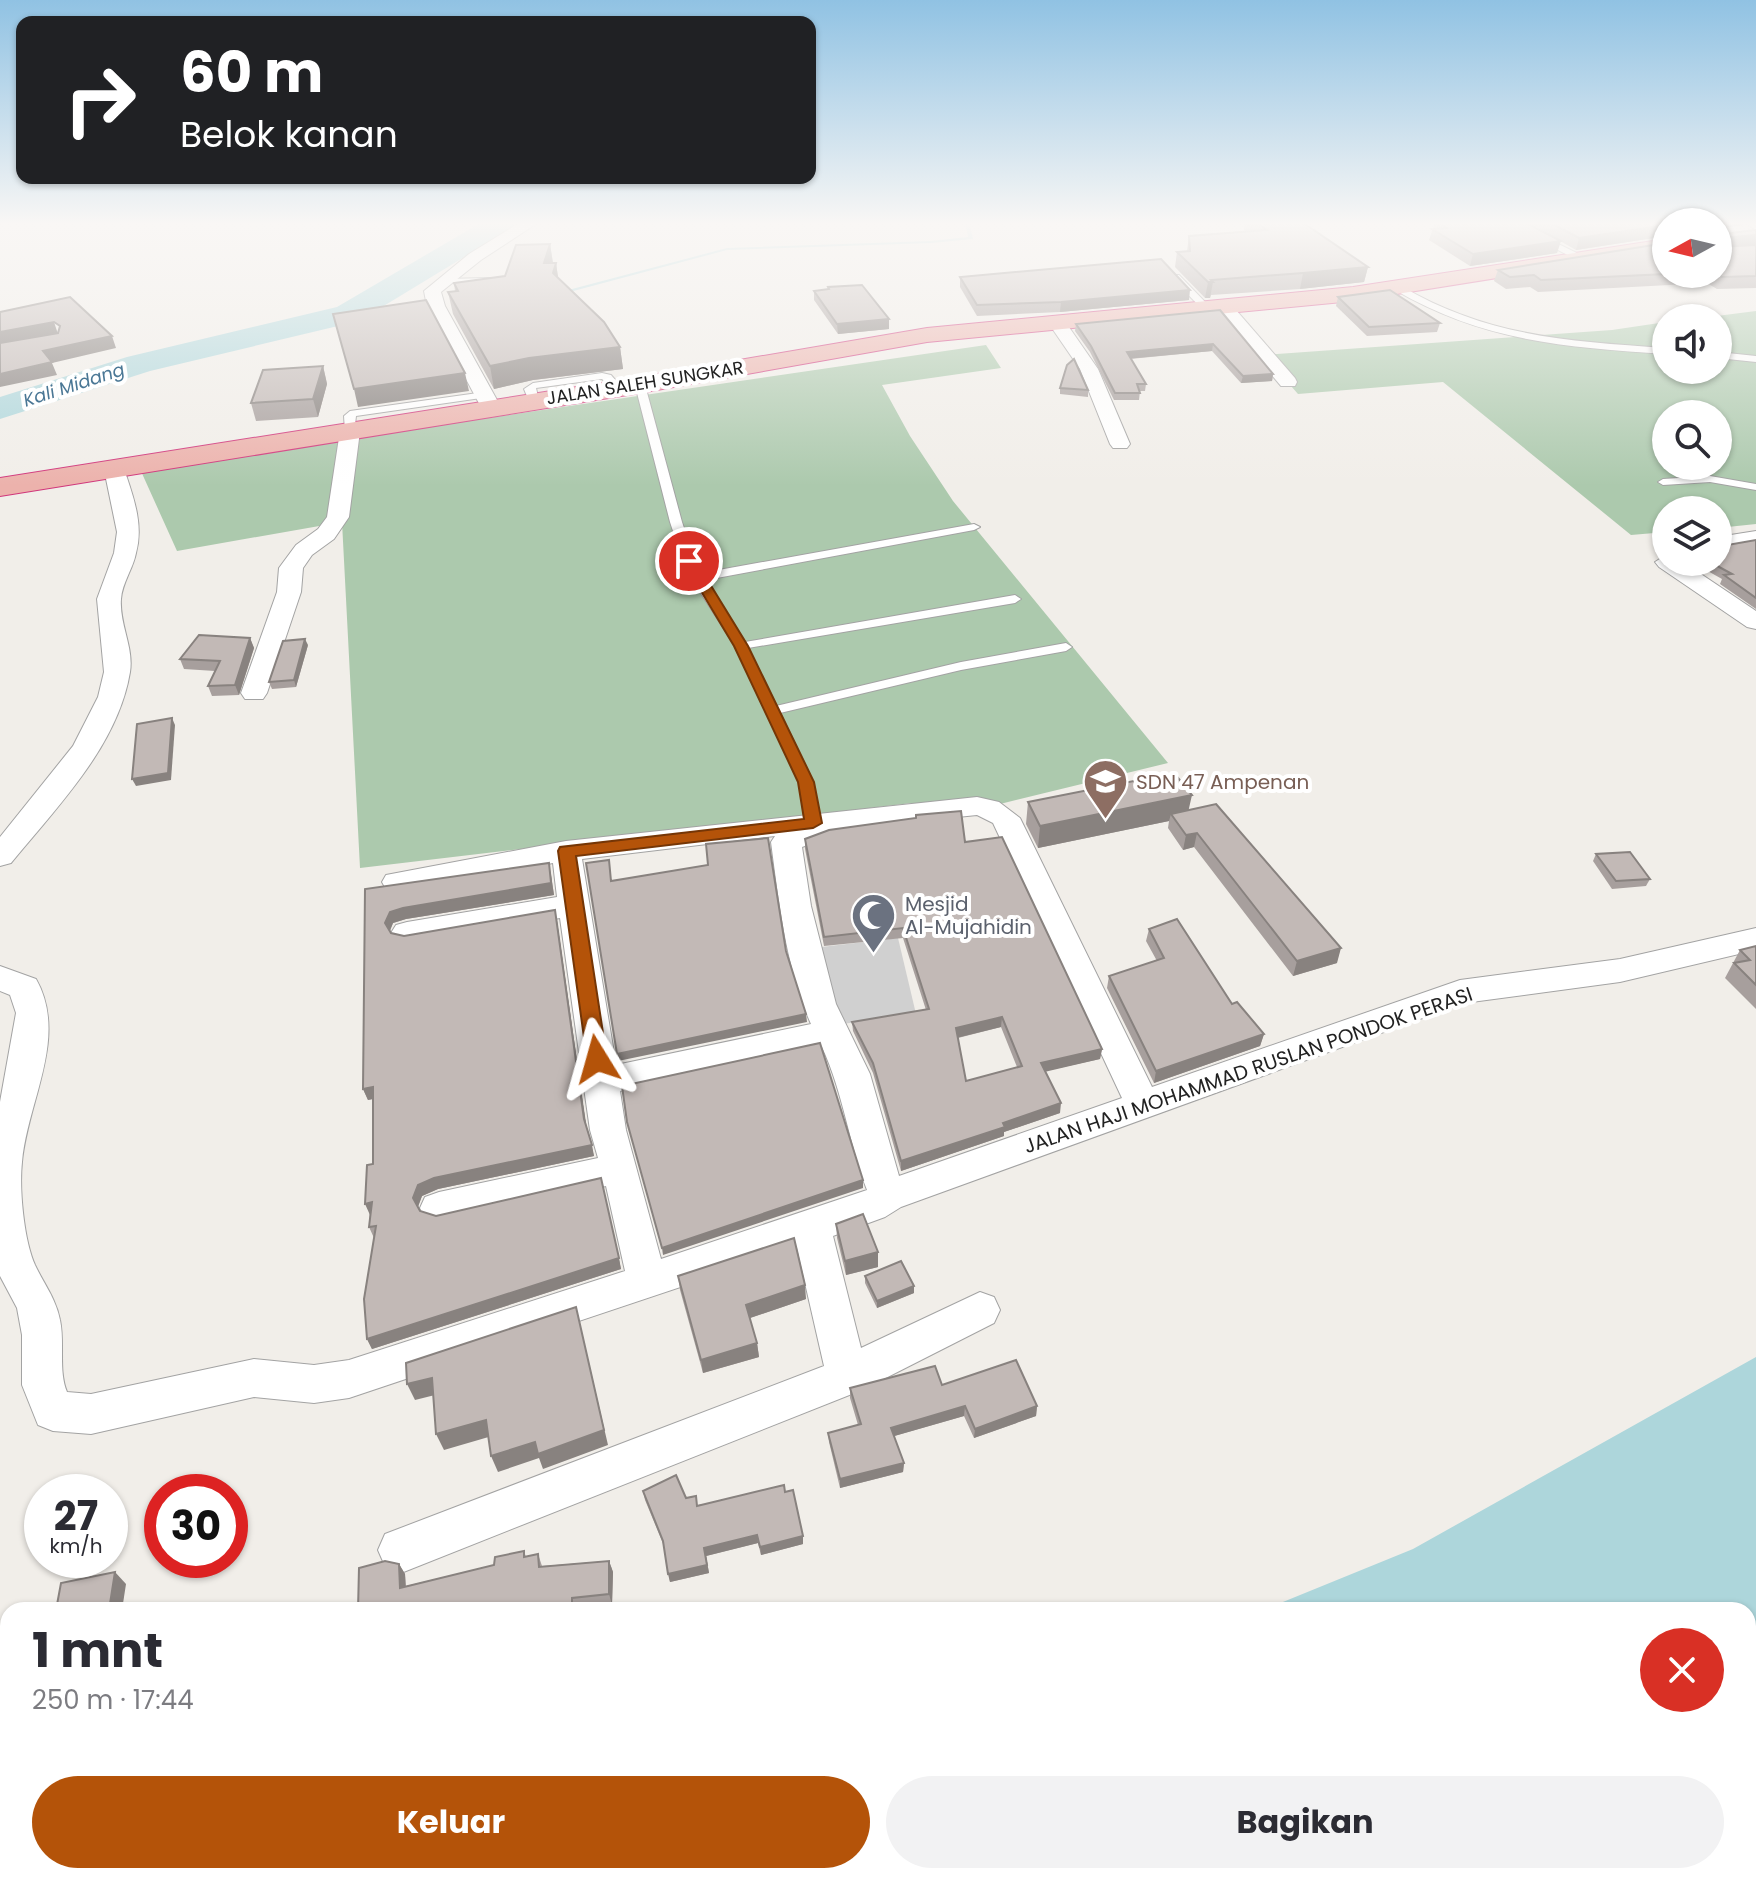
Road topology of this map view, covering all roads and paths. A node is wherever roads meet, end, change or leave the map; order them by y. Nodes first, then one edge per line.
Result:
1 (438, 310) edge
2 (1182, 310) edge
3 (1217, 310) edge
4 (1432, 310) edge
5 (1056, 321) junction
6 (1652, 350) edge
7 (1732, 356) edge
8 (1756, 359) edge
9 (1288, 382) dead end
10 (629, 387) junction
11 (488, 402) junction
12 (350, 431) junction
13 (1120, 444) dead end
14 (114, 469) junction
15 (54, 478) junction
16 (1663, 482) dead end
17 (0, 487) edge
18 (1756, 487) edge
19 (0, 493) edge
20 (974, 527) dead end
21 (1756, 538) edge
22 (1732, 542) edge
23 (1687, 576) edge
24 (697, 578) junction
25 (1015, 599) dead end
26 (1756, 622) edge
27 (741, 646) junction
28 (1066, 647) dead end
29 (254, 693) dead end
30 (772, 711) junction
31 (813, 823) junction
32 (566, 851) junction
33 (0, 856) edge
34 (397, 882) edge
35 (574, 905) junction
36 (407, 933) edge
37 (1756, 939) edge
38 (0, 978) edge
39 (832, 1032) junction
40 (600, 1082) junction
41 (1143, 1104) junction
42 (620, 1168) junction
43 (888, 1196) junction
44 (439, 1208) dead end
45 (811, 1227) junction
46 (647, 1281) junction
47 (980, 1310) dead end
48 (847, 1376) junction
49 (401, 1550) dead end

1 - 11 street
2 - 5 highway, JALAN SALEH SUNGKAR
3 - 9 street
4 - 6 lane
5 - 10 highway, JALAN SALEH SUNGKAR
5 - 13 street
7 - 8 lane
10 - 11 highway, JALAN SALEH SUNGKAR
10 - 24 lane
11 - 12 highway, JALAN SALEH SUNGKAR
12 - 14 highway, JALAN SALEH SUNGKAR
12 - 29 street
14 - 15 highway, JALAN SALEH SUNGKAR
14 - 33 street
15 - 17 highway, JALAN SALEH SUNGKAR
15 - 19 highway, JALAN SALEH SUNGKAR
16 - 18 lane
20 - 24 lane
21 - 22 street
23 - 26 street
24 - 27 lane
25 - 27 lane
27 - 30 lane
28 - 30 lane
30 - 31 lane
31 - 32 street
31 - 39 street
31 - 41 street
32 - 34 street
32 - 35 street
35 - 36 street
35 - 40 street
37 - 41 street, JALAN HAJI MOHAMMAD RUSLAN PONDOK PERASI
38 - 46 street, JALAN HAJI MOHAMMAD RUSLAN PONDOK PERASI
39 - 40 street
39 - 43 street
40 - 42 street
41 - 43 street, JALAN HAJI MOHAMMAD RUSLAN PONDOK PERASI
42 - 44 street
42 - 46 street
43 - 45 street, JALAN HAJI MOHAMMAD RUSLAN PONDOK PERASI
45 - 46 street, JALAN HAJI MOHAMMAD RUSLAN PONDOK PERASI
45 - 48 street
47 - 48 street
48 - 49 street

